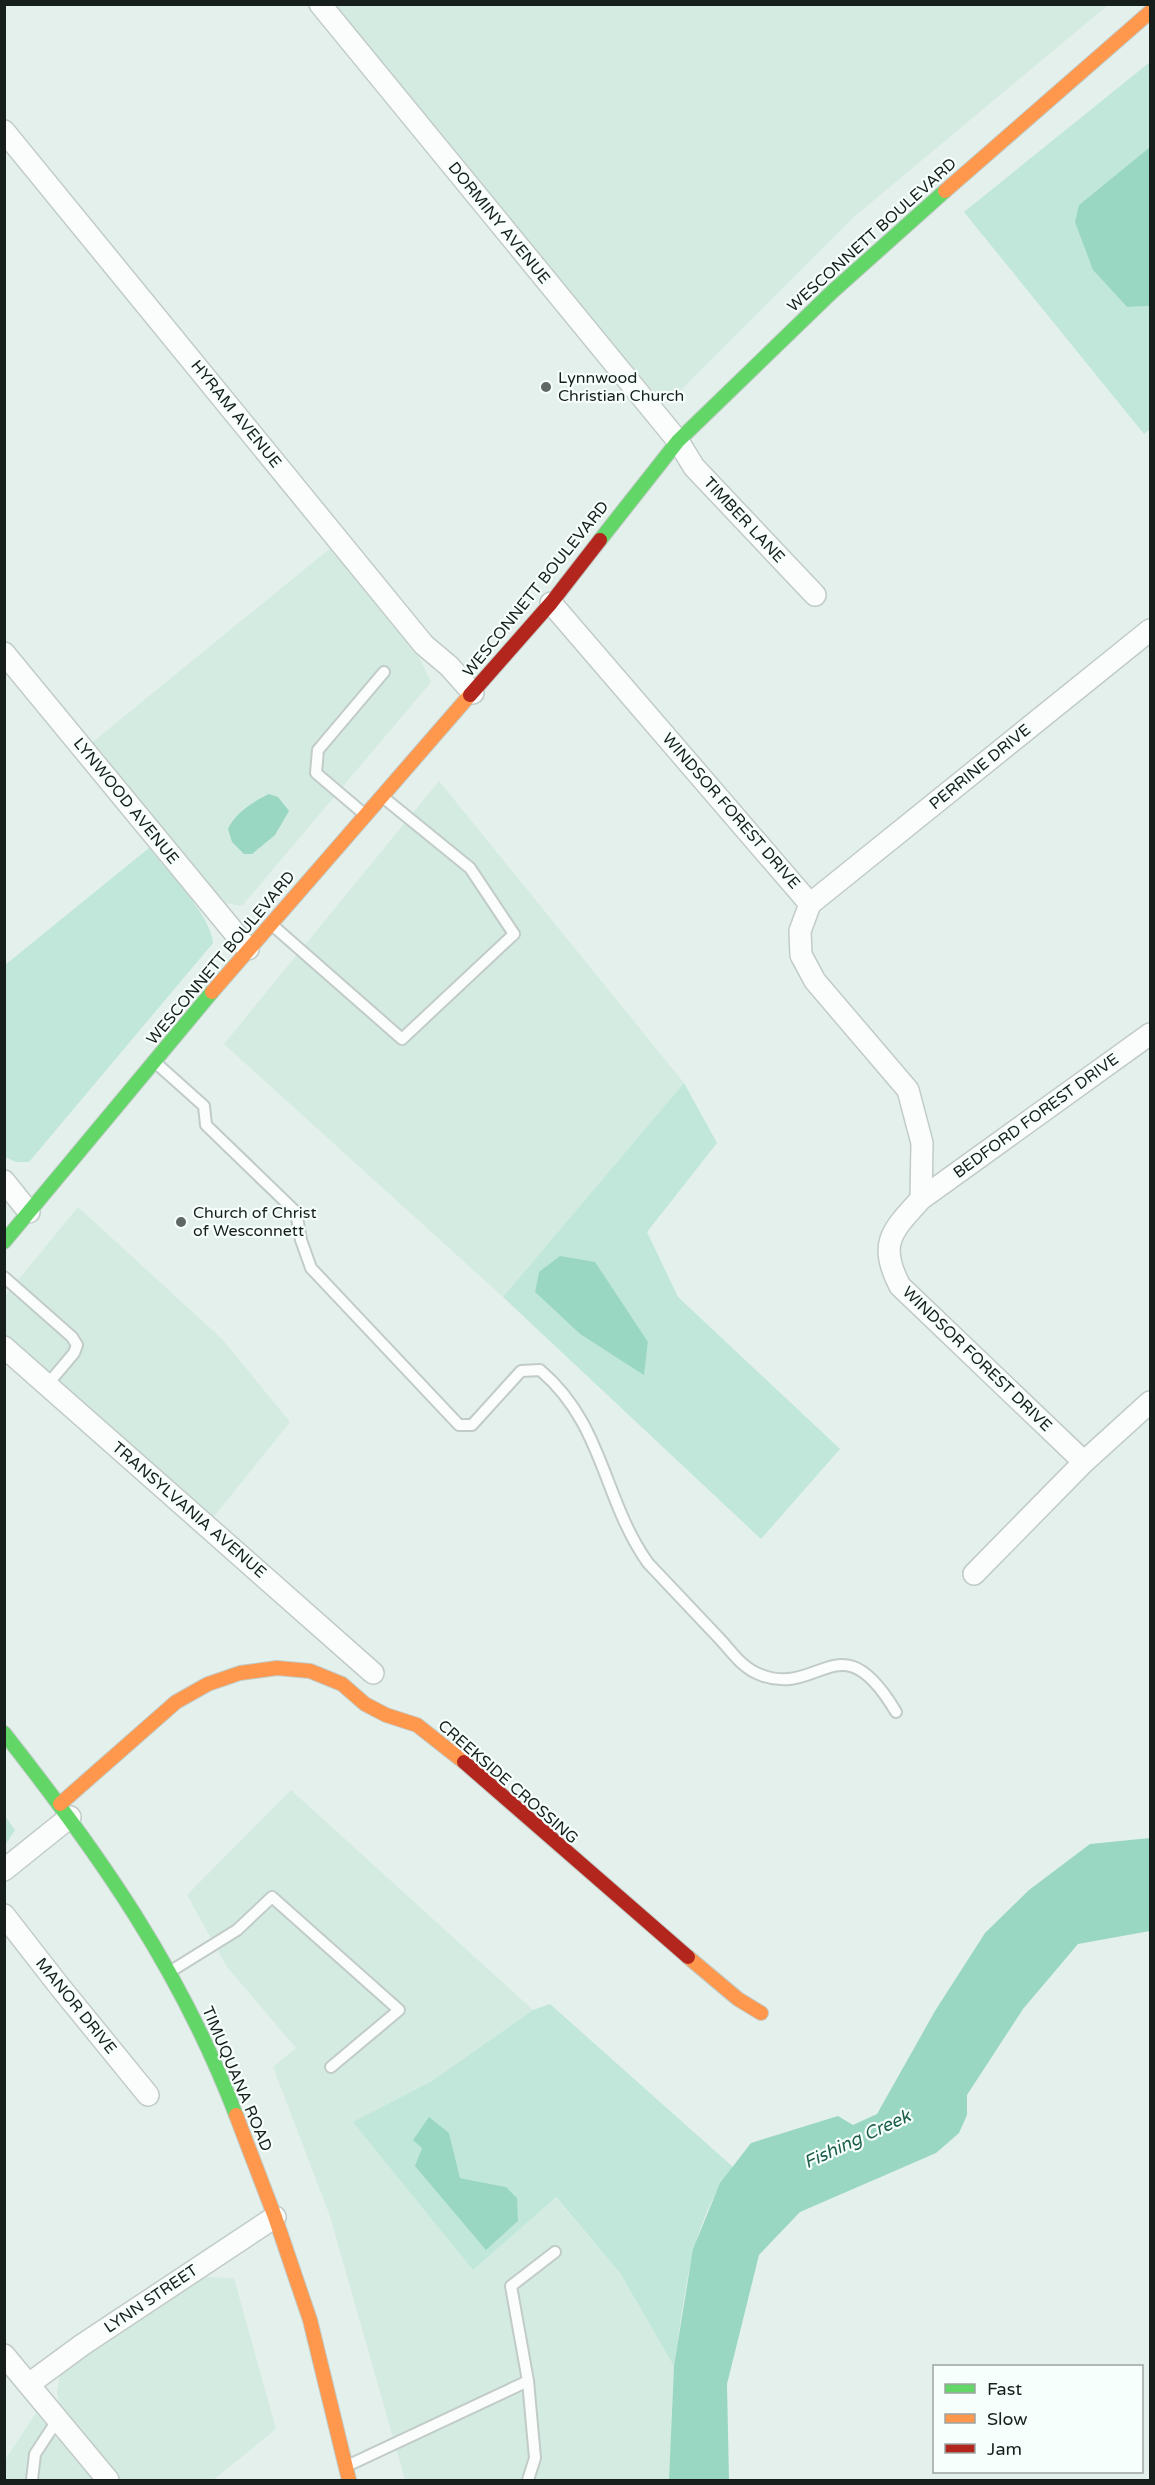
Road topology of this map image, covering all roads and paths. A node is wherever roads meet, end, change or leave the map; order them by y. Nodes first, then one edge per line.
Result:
1 (320, 4) edge
2 (1150, 12) edge
3 (4, 131) edge
4 (678, 441) junction
5 (815, 595) dead end
6 (551, 603) junction
7 (1150, 630) edge
8 (4, 653) edge
9 (384, 672) dead end
10 (473, 693) junction
11 (382, 796) junction
12 (365, 815) junction
13 (810, 903) junction
14 (271, 923) junction
15 (248, 949) junction
16 (1150, 1034) edge
17 (154, 1062) junction
18 (4, 1181) edge
19 (921, 1199) junction
20 (29, 1212) junction
21 (4, 1242) edge
22 (4, 1277) edge
23 (4, 1347) edge
24 (46, 1385) junction
25 (1150, 1402) edge
26 (1084, 1462) junction
27 (974, 1574) dead end
28 (373, 1673) dead end
29 (896, 1712) dead end
30 (4, 1733) edge
31 (65, 1810) junction
32 (4, 1870) edge
33 (4, 1915) edge
34 (170, 1971) junction
35 (761, 2013) dead end
36 (330, 2067) dead end
37 (148, 2096) dead end
38 (275, 2217) junction
39 (555, 2252) dead end
40 (5, 2355) edge
41 (528, 2381) junction
42 (29, 2384) junction
43 (58, 2420) junction
44 (348, 2474) edge
45 (32, 2481) edge
46 (108, 2481) edge
47 (528, 2481) edge

1 - 4 street, DORMINY AVENUE
2 - 4 street, WESCONNETT BOULEVARD
3 - 10 street, HYRAM AVENUE
4 - 5 street, TIMBER LANE
4 - 6 street, WESCONNETT BOULEVARD
6 - 10 street, WESCONNETT BOULEVARD
6 - 13 street, WINDSOR FOREST DRIVE
7 - 13 street, PERRINE DRIVE
8 - 15 street, LYNWOOD AVENUE
9 - 12 lane
10 - 11 street, WESCONNETT BOULEVARD
11 - 12 street, WESCONNETT BOULEVARD
11 - 14 lane
12 - 14 street, WESCONNETT BOULEVARD
13 - 19 street, WINDSOR FOREST DRIVE
14 - 15 street, WESCONNETT BOULEVARD
15 - 17 street, WESCONNETT BOULEVARD
16 - 19 street, BEDFORD FOREST DRIVE
17 - 20 street, WESCONNETT BOULEVARD
17 - 29 lane
18 - 20 street
19 - 26 street, WINDSOR FOREST DRIVE
20 - 21 street, WESCONNETT BOULEVARD
22 - 24 lane
23 - 24 street, TRANSYLVANIA AVENUE
24 - 28 street, TRANSYLVANIA AVENUE
25 - 26 street
26 - 27 street
30 - 31 street, TIMUQUANA ROAD
31 - 32 street
31 - 34 street, TIMUQUANA ROAD
31 - 35 street, CREEKSIDE CROSSING
33 - 37 street, MANOR DRIVE
34 - 36 lane
34 - 38 street, TIMUQUANA ROAD
38 - 42 street, LYNN STREET
38 - 44 street, TIMUQUANA ROAD
39 - 41 lane
40 - 42 street
41 - 44 lane
41 - 47 lane
42 - 43 street
43 - 45 lane
43 - 46 street

